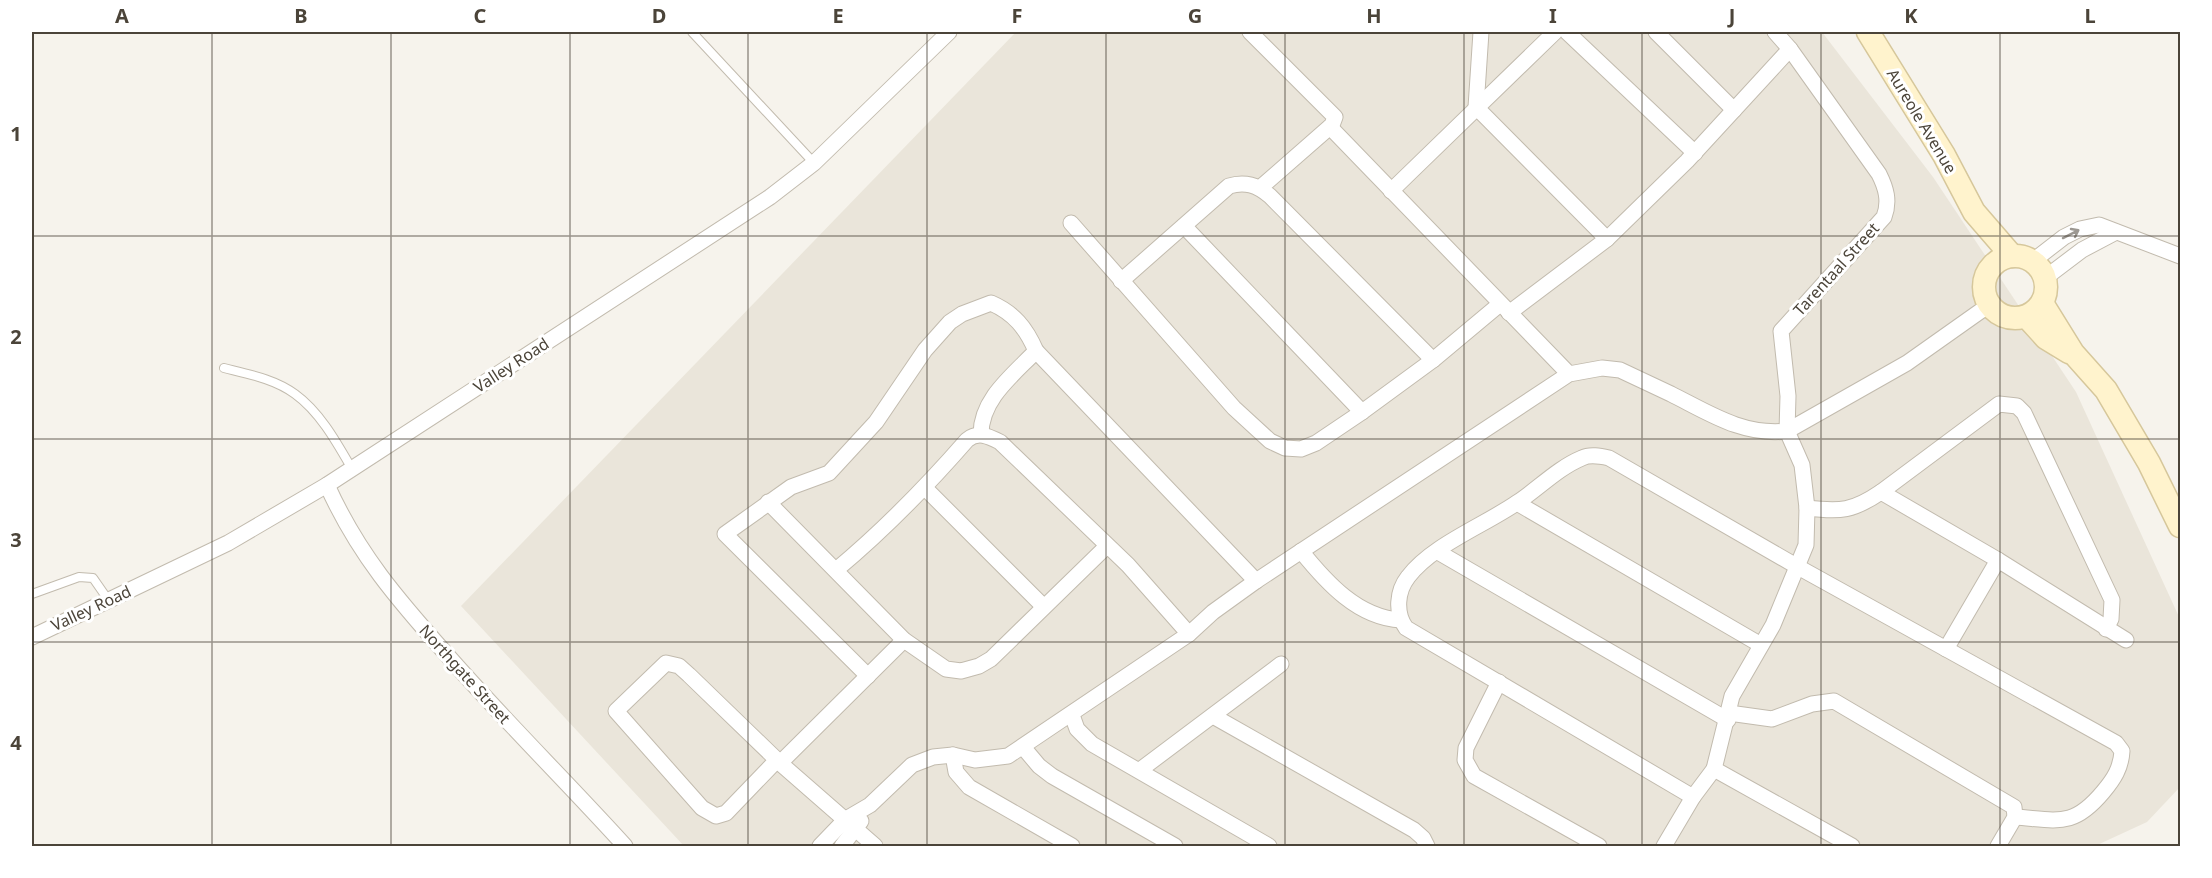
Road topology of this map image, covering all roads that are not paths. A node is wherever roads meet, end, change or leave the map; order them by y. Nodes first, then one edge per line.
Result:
1 (692, 32) edge
2 (949, 32) edge
3 (1250, 32) edge
4 (1481, 32) edge
5 (1555, 32) edge
6 (1567, 32) edge
7 (1656, 32) edge
8 (1775, 32) edge
9 (1868, 32) edge
10 (1790, 49) junction
11 (1476, 107) junction
12 (1734, 110) junction
13 (1330, 127) junction
14 (1695, 153) junction
15 (814, 163) junction
16 (1260, 188) junction
17 (1391, 191) junction
18 (1974, 212) junction
19 (1071, 223) dead end
20 (1184, 226) junction
21 (1607, 239) junction
22 (2181, 256) edge
23 (2030, 265) junction
24 (1991, 266) junction
25 (1121, 281) junction
26 (1989, 305) junction
27 (1504, 309) junction
28 (2035, 310) junction
29 (1036, 351) junction
30 (1433, 360) junction
31 (224, 368) dead end
32 (1569, 374) junction
33 (1362, 412) junction
34 (1787, 431) junction
35 (981, 434) junction
36 (352, 469) junction
37 (327, 485) junction
38 (925, 488) junction
39 (1881, 492) junction
40 (768, 502) junction
41 (1517, 503) junction
42 (1807, 508) junction
43 (2181, 526) edge
44 (1107, 546) junction
45 (1301, 551) junction
46 (1438, 552) junction
47 (1998, 560) junction
48 (1798, 567) junction
49 (837, 570) junction
50 (1256, 581) junction
51 (32, 594) edge
52 (109, 601) junction
53 (1043, 606) junction
54 (1401, 620) junction
55 (2106, 629) junction
56 (1189, 633) junction
57 (32, 637) edge
58 (904, 640) junction
59 (2126, 640) dead end
60 (1761, 645) junction
61 (1946, 649) junction
62 (1281, 664) dead end
63 (868, 675) junction
64 (1499, 682) junction
65 (1072, 715) junction
66 (1213, 716) junction
67 (1729, 717) junction
68 (1023, 747) junction
69 (953, 756) junction
70 (779, 761) junction
71 (1714, 769) junction
72 (1140, 770) junction
73 (1693, 796) junction
74 (2015, 817) junction
75 (851, 824) junction
76 (625, 846) edge
77 (820, 846) edge
78 (842, 846) edge
79 (874, 846) edge
80 (1072, 846) edge
81 (1175, 846) edge
82 (1269, 846) edge
83 (1426, 846) edge
84 (1599, 846) edge
85 (1664, 846) edge
86 (1852, 846) edge
87 (1998, 846) edge

1 - 15 lane
2 - 15 street, Valley Road
3 - 13 street
4 - 11 street
5 - 11 street
6 - 14 street
7 - 12 street
8 - 10 street, Tarentaal Street
9 - 18 street, Aureole Avenue
10 - 12 street
10 - 34 street, Tarentaal Street
11 - 17 street
11 - 21 street
12 - 14 street
13 - 16 street
13 - 17 street
14 - 21 street
15 - 36 street, Valley Road
16 - 20 street
16 - 30 street
17 - 27 street
18 - 23 street, Aureole Avenue
18 - 24 street, Aureole Avenue
19 - 25 street
20 - 25 street
20 - 33 street
21 - 27 street
22 - 23 street
23 - 24 street
23 - 28 street
24 - 26 street
25 - 33 street
26 - 28 street
26 - 34 street
27 - 30 street
27 - 32 street
28 - 43 street
29 - 35 street
29 - 40 street
29 - 50 street
30 - 33 street
31 - 36 lane
32 - 34 street
32 - 45 street
34 - 42 street
35 - 38 street
35 - 44 street
36 - 37 street, Valley Road
37 - 52 street, Valley Road
37 - 76 street, Northgate Street
38 - 49 street
38 - 53 street
39 - 42 street
39 - 47 street
39 - 55 street
40 - 49 street
40 - 63 street
41 - 46 street
41 - 48 street
41 - 60 street
42 - 48 street
44 - 53 street
44 - 56 street
45 - 50 street
45 - 54 street
46 - 54 street
46 - 67 street
47 - 55 street
47 - 61 street
48 - 60 street
48 - 61 street
49 - 58 street
50 - 56 street
51 - 52 lane
52 - 57 street, Valley Road
53 - 58 street
54 - 64 street
55 - 59 street
56 - 65 street
58 - 63 street
60 - 67 street
61 - 74 street
62 - 66 street
63 - 70 street
64 - 73 street
64 - 84 street
65 - 68 street
65 - 72 street
66 - 72 street
66 - 83 street
67 - 71 street
67 - 74 street
68 - 69 street
68 - 81 street
69 - 75 street
69 - 80 street
70 - 70 street
70 - 75 street
71 - 73 street
71 - 86 street
72 - 82 street
73 - 85 street
74 - 87 street
75 - 77 street
75 - 78 street
75 - 79 street

